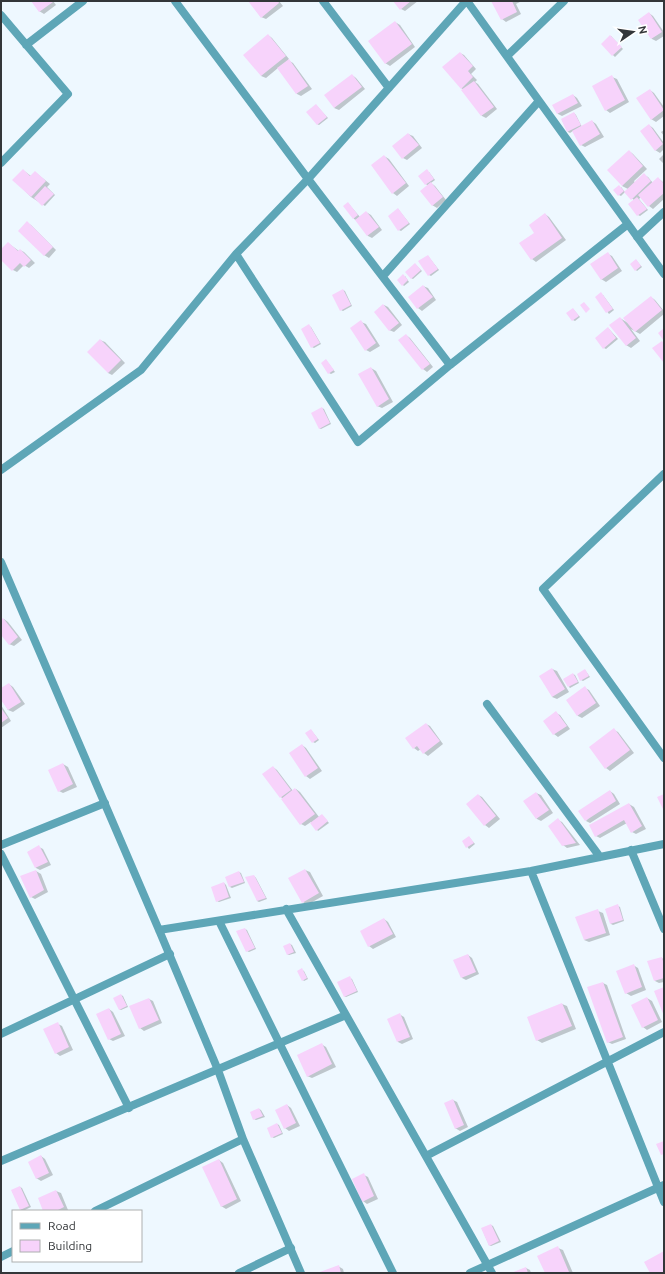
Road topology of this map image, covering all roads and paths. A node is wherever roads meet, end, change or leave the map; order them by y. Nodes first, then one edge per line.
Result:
1 (83, 1) edge
2 (176, 1) edge
3 (323, 1) edge
4 (466, 1) edge
5 (564, 1) edge
6 (1, 15) edge
7 (26, 44) junction
8 (507, 56) junction
9 (389, 88) junction
10 (539, 100) junction
11 (1, 162) edge
12 (308, 179) junction
13 (664, 212) edge
14 (628, 224) junction
15 (637, 237) junction
16 (236, 254) junction
17 (664, 274) edge
18 (383, 276) junction
19 (450, 365) junction
20 (1, 470) edge
21 (664, 474) edge
22 (1, 562) edge
23 (487, 704) dead end
24 (662, 752) edge
25 (105, 803) junction
26 (664, 844) edge
27 (1, 845) edge
28 (631, 850) junction
29 (1, 854) edge
30 (600, 857) junction
31 (531, 871) junction
32 (286, 909) junction
33 (219, 921) junction
34 (664, 929) edge
35 (160, 930) junction
36 (170, 954) junction
37 (75, 999) junction
38 (346, 1015) junction
39 (664, 1032) edge
40 (1, 1034) edge
41 (279, 1044) junction
42 (608, 1062) junction
43 (218, 1070) junction
44 (129, 1108) junction
45 (243, 1139) junction
46 (426, 1156) junction
47 (1, 1161) edge
48 (661, 1186) edge
49 (664, 1202) edge
50 (97, 1210) edge
51 (291, 1248) junction
52 (12, 1252) edge
53 (1, 1257) edge
54 (487, 1265) junction
55 (239, 1273) edge
56 (301, 1273) edge
57 (393, 1273) edge
58 (470, 1273) edge
59 (492, 1273) edge

1 - 7 street
2 - 12 street
3 - 9 street
4 - 8 street
4 - 9 street
5 - 8 street
6 - 7 street
7 - 11 street
8 - 10 street
9 - 12 street
10 - 14 street
10 - 18 street
12 - 16 street
12 - 18 street
13 - 15 street
14 - 15 street
14 - 19 street
15 - 17 street
16 - 19 street
16 - 20 street
18 - 19 street
21 - 24 street
22 - 25 street
23 - 30 street
25 - 27 street
25 - 35 street
26 - 28 street
28 - 30 street
28 - 34 street
29 - 37 street
30 - 31 street
31 - 32 street
31 - 42 street
32 - 33 street
32 - 38 street
33 - 35 street
33 - 41 street
35 - 36 street
36 - 37 street
36 - 43 street
37 - 40 street
37 - 44 street
38 - 41 street
38 - 46 street
39 - 42 street
41 - 43 street
41 - 57 street
42 - 46 street
42 - 48 street
43 - 44 street
43 - 45 street
44 - 47 street
45 - 50 street
45 - 51 street
46 - 54 street
48 - 49 street
48 - 54 street
51 - 55 street
51 - 56 street
52 - 53 street
54 - 58 street
54 - 59 street

